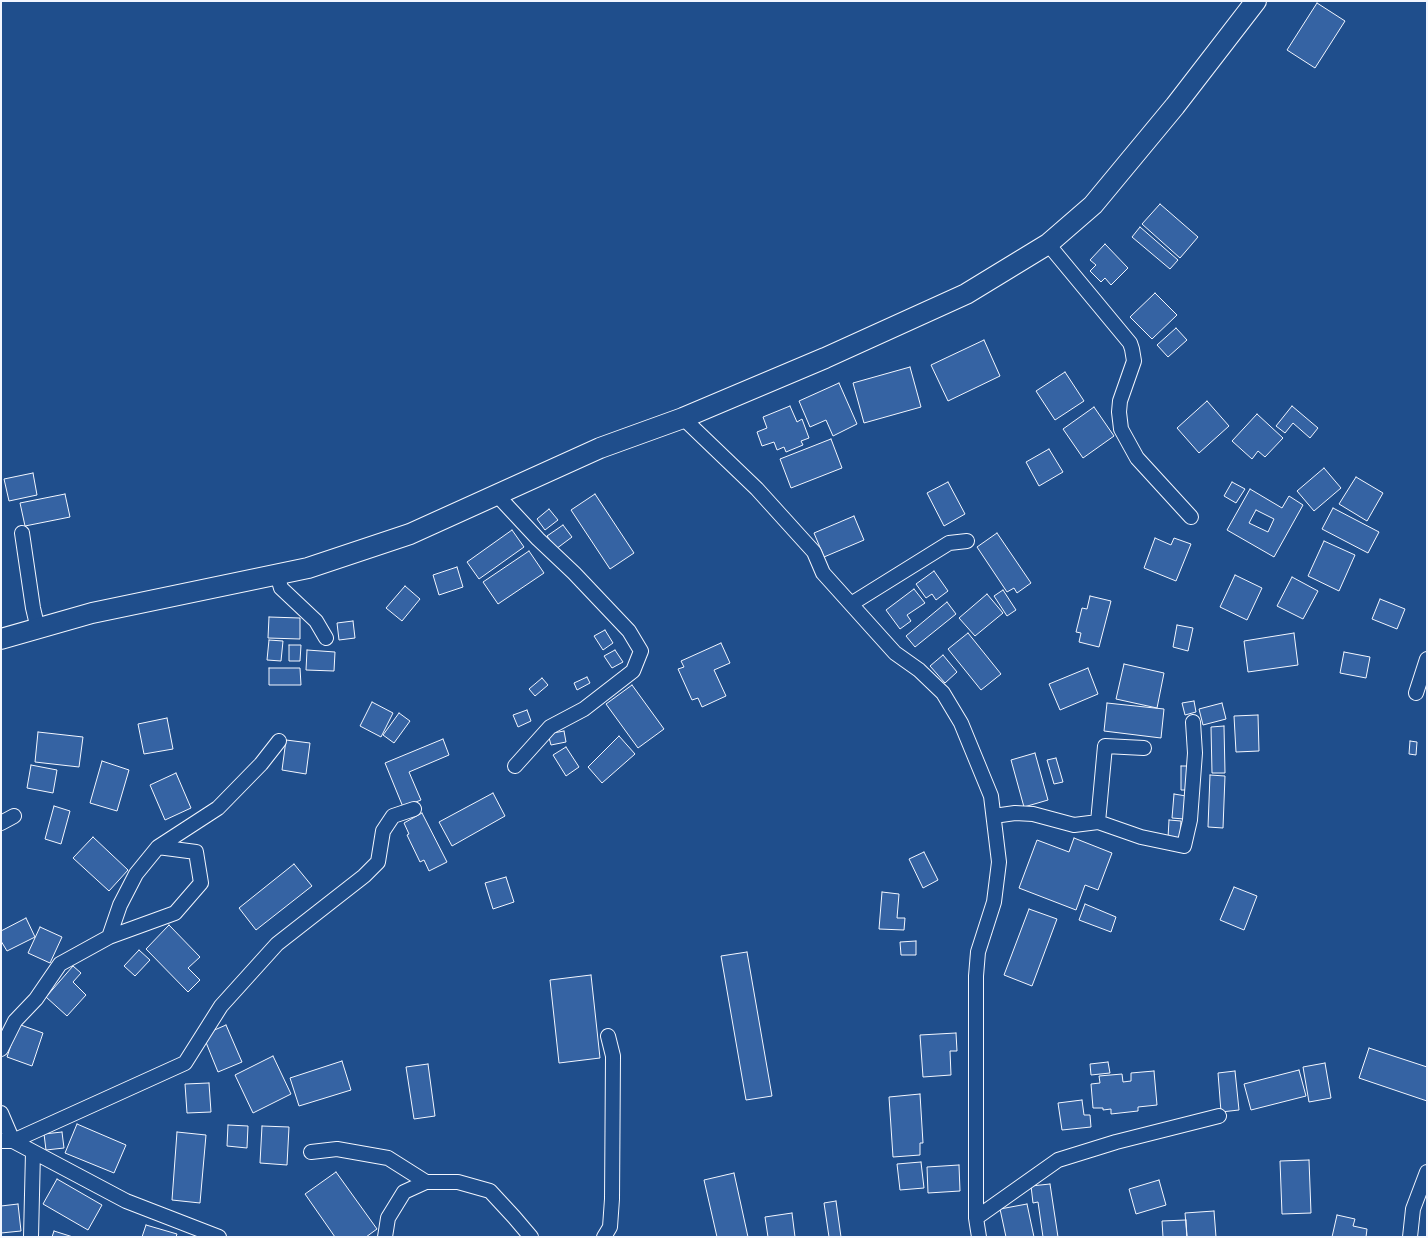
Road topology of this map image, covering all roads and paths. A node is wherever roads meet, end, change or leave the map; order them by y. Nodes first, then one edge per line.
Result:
1 (1256, 1) edge
2 (1048, 244) junction
3 (683, 418) junction
4 (497, 494) junction
5 (1191, 518) dead end
6 (22, 533) dead end
7 (967, 541) dead end
8 (277, 574) junction
9 (851, 604) junction
10 (38, 628) junction
11 (326, 638) dead end
12 (1, 639) edge
13 (1427, 659) edge
14 (1416, 693) dead end
15 (1193, 722) dead end
16 (279, 741) dead end
17 (1144, 748) dead end
18 (515, 766) dead end
19 (414, 809) dead end
20 (14, 816) dead end
21 (994, 816) junction
22 (1098, 822) junction
23 (1, 823) edge
24 (158, 847) junction
25 (109, 937) junction
26 (608, 1036) dead end
27 (1, 1049) edge
28 (1, 1113) edge
29 (1220, 1116) dead end
30 (7, 1141) edge
31 (33, 1152) junction
32 (311, 1152) dead end
33 (1427, 1172) edge
34 (426, 1182) junction
35 (976, 1218) junction
36 (31, 1237) edge
37 (219, 1237) edge
38 (385, 1237) edge
39 (531, 1237) edge
40 (604, 1237) edge
41 (979, 1237) edge
42 (1410, 1237) edge

1 - 2 street
2 - 3 street
2 - 5 street
3 - 4 street
3 - 9 street
4 - 8 street
4 - 18 street
6 - 10 street
7 - 9 street
8 - 10 street
8 - 11 street
9 - 21 street
10 - 12 street
13 - 14 street
15 - 22 street
16 - 24 street
17 - 22 street
19 - 30 street
20 - 23 street
21 - 22 street
21 - 35 street
24 - 25 street
24 - 25 street
25 - 27 street
26 - 40 street
28 - 30 street
29 - 35 street
30 - 31 street
31 - 36 street
31 - 37 street
32 - 34 street
33 - 42 street
34 - 38 street
34 - 39 street
35 - 41 street

